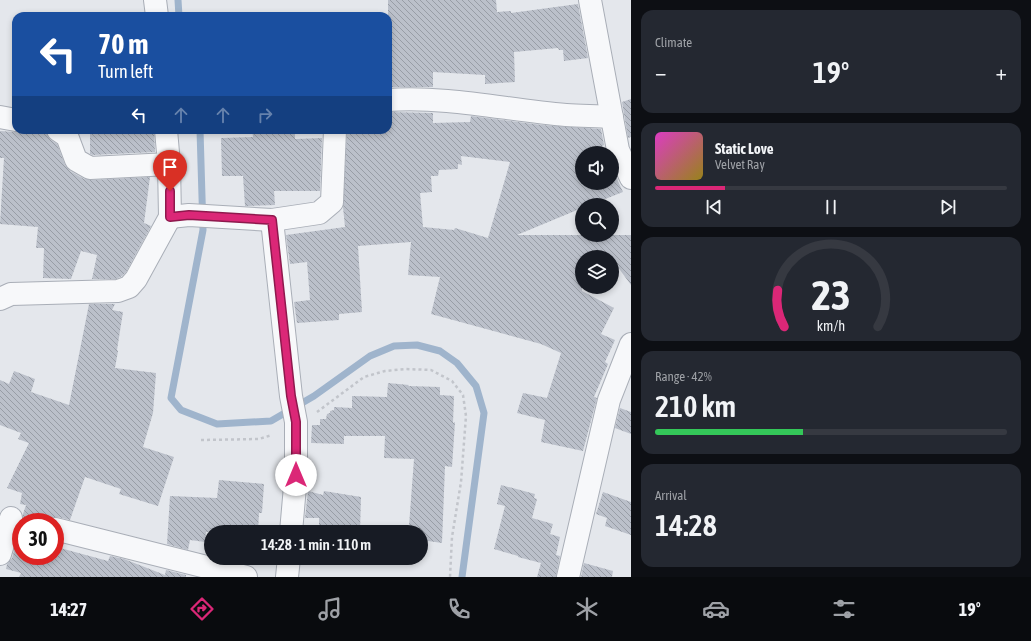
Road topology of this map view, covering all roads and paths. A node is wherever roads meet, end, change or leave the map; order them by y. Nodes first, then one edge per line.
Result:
1 (155, 0) edge
2 (590, 0) edge
3 (156, 12) edge
4 (392, 100) edge
5 (0, 117) edge
6 (612, 117) junction
7 (12, 119) edge
8 (64, 134) edge
9 (166, 134) edge
10 (335, 134) edge
11 (169, 164) junction
12 (631, 178) edge
13 (179, 216) junction
14 (272, 220) junction
15 (0, 299) edge
16 (631, 344) edge
17 (296, 425) junction
18 (202, 440) dead end
19 (12, 519) edge
20 (292, 525) edge
21 (64, 532) edge
22 (0, 554) edge
23 (288, 565) edge
24 (246, 577) edge
25 (287, 577) edge
26 (450, 577) edge
27 (568, 577) edge

1 - 3 street
2 - 6 street
4 - 6 street
5 - 7 street
6 - 12 street
8 - 11 street
9 - 11 street
10 - 14 street
11 - 13 street
13 - 14 street
13 - 15 street
14 - 17 street
16 - 27 street
17 - 18 path
17 - 20 street
17 - 26 path
19 - 22 street
21 - 24 street
23 - 25 street

